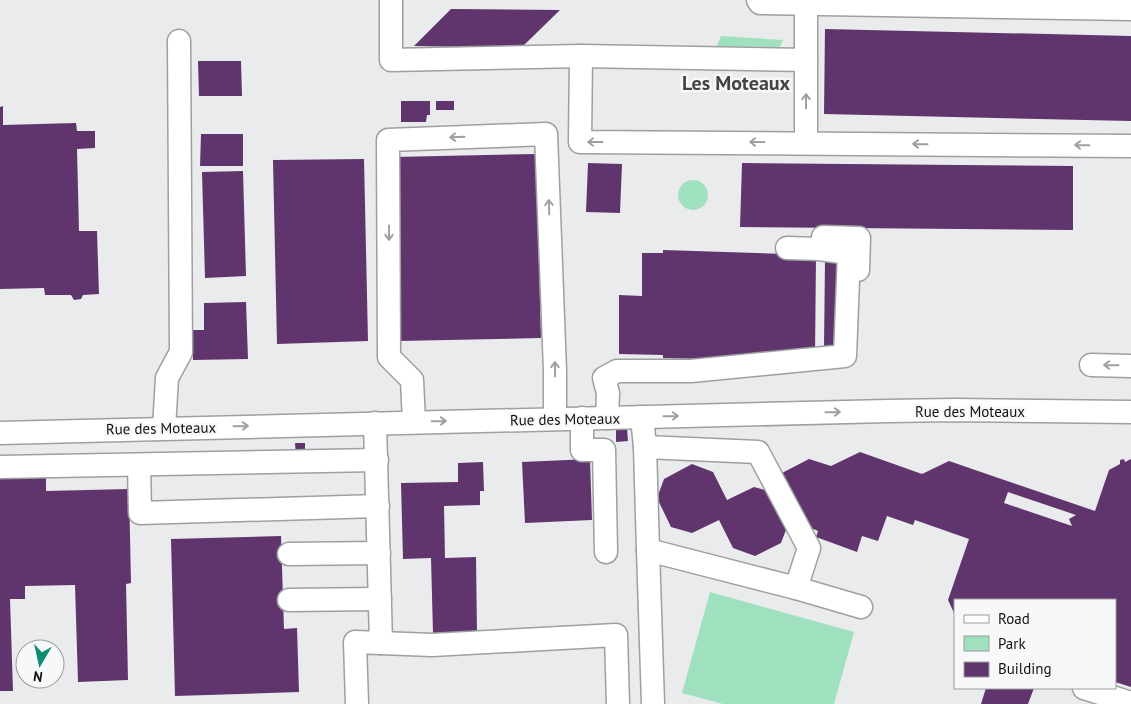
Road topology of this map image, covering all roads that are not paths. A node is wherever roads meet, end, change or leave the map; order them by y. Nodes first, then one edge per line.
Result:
1 (391, 0) edge
2 (758, 0) edge
3 (806, 2) edge
4 (1131, 9) edge
5 (179, 41) dead end
6 (581, 56) junction
7 (806, 60) junction
8 (806, 142) junction
9 (1131, 146) edge
10 (790, 242) dead end
11 (1091, 365) dead end
12 (1131, 366) edge
13 (1131, 412) edge
14 (642, 417) junction
15 (555, 418) junction
16 (582, 418) junction
17 (607, 418) junction
18 (414, 422) junction
19 (375, 423) junction
20 (164, 428) junction
21 (64, 431) junction
22 (0, 433) edge
23 (645, 447) junction
24 (377, 460) junction
25 (139, 464) junction
26 (64, 466) junction
27 (0, 467) edge
28 (378, 506) junction
29 (648, 550) junction
30 (606, 552) dead end
31 (379, 553) junction
32 (289, 554) dead end
33 (796, 588) junction
34 (380, 599) junction
35 (289, 600) dead end
36 (861, 607) dead end
37 (381, 643) junction
38 (1087, 689) edge
39 (1131, 703) edge
40 (357, 704) edge
41 (618, 704) edge
42 (653, 704) edge

1 - 6 street
2 - 3 street
3 - 4 street
3 - 7 street
5 - 20 street
6 - 7 street
8 -> 6 street
8 -> 7 street
9 -> 8 street
10 - 17 street
12 -> 11 street
14 -> 13 street, Rue des Moteaux
14 - 17 street, Rue des Moteaux
14 - 23 street
15 - 16 street, Rue des Moteaux
18 -> 15 street, Rue des Moteaux
15 -> 18 street
16 - 17 street, Rue des Moteaux
16 - 30 street
18 - 19 street, Rue des Moteaux
20 -> 19 street, Rue des Moteaux
19 - 24 street
20 - 21 street, Rue des Moteaux
21 - 22 street, Rue des Moteaux
21 - 26 street
23 - 29 street
23 - 33 street
24 - 25 street
24 - 28 street
25 - 26 street
25 - 28 street
26 - 27 street
28 - 31 street
29 - 33 street
29 - 42 street
31 - 32 street
31 - 34 street
33 - 36 street
34 - 35 street
34 - 37 street
37 - 40 street
37 - 41 street
38 - 39 street

